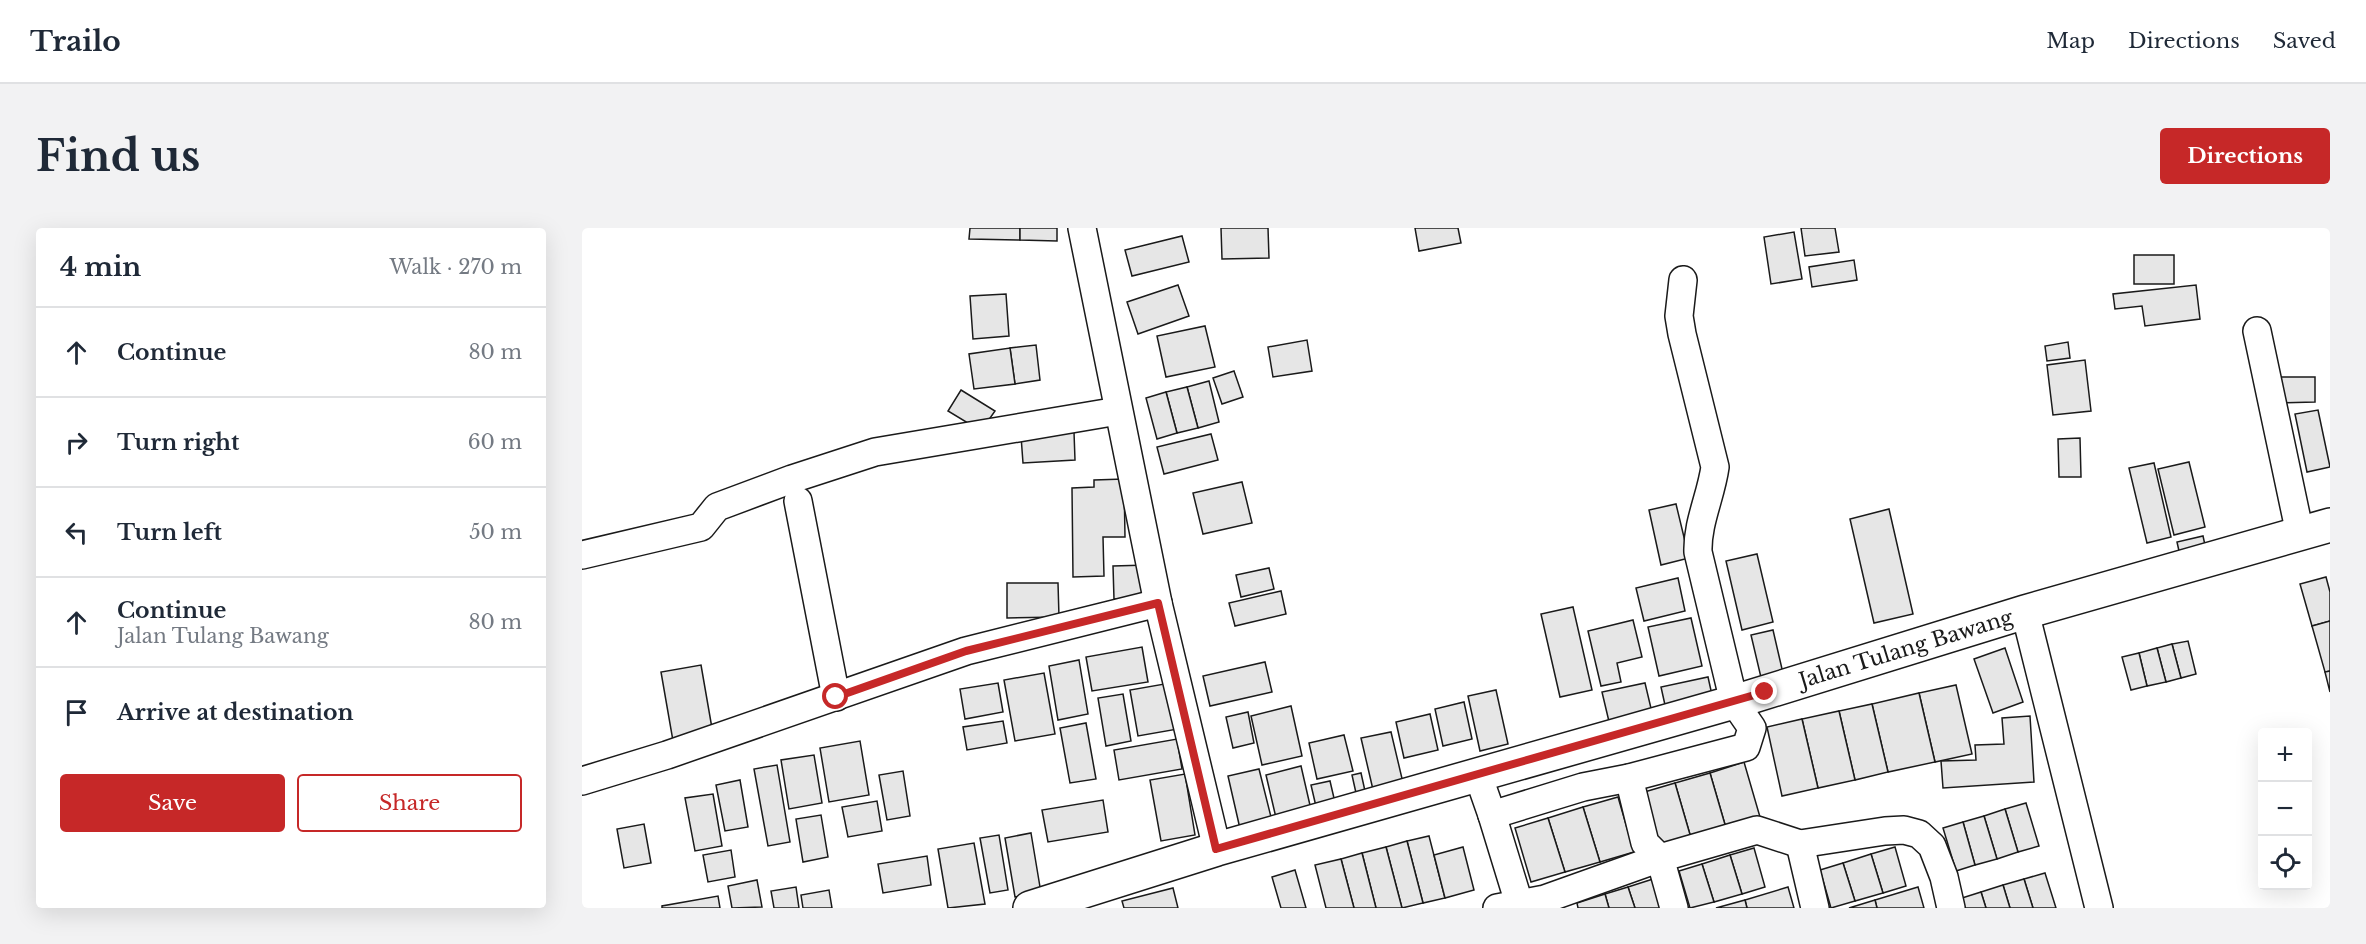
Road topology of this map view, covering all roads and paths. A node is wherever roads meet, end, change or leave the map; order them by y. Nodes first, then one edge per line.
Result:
1 (1082, 228) edge
2 (1683, 280) dead end
3 (2257, 331) dead end
4 (1118, 411) junction
5 (798, 501) dead end
6 (2315, 530) edge
7 (582, 555) edge
8 (1158, 603) junction
9 (2025, 612) junction
10 (836, 697) junction
11 (1734, 702) junction
12 (1478, 775) junction
13 (1629, 778) junction
14 (582, 781) edge
15 (1492, 815) junction
16 (1800, 844) junction
17 (1216, 849) junction
18 (1660, 858) junction
19 (1527, 904) edge
20 (1031, 908) edge
21 (1674, 908) edge
22 (1815, 908) edge
23 (1951, 908) edge
24 (2099, 908) edge

1 - 4 street
2 - 11 street
3 - 6 street
4 - 7 street
4 - 8 street
5 - 10 street
6 - 9 street, Jalan Tulang Bawang
8 - 10 street
8 - 17 street
9 - 11 street, Jalan Tulang Bawang
9 - 24 street
10 - 14 street
11 - 12 street, Jalan Tulang Bawang
11 - 13 street
12 - 15 street
12 - 17 street, Jalan Tulang Bawang
13 - 15 street
13 - 18 street
15 - 19 street
16 - 18 street
16 - 22 street
16 - 23 street
17 - 20 street, Jalan Tulang Bawang
18 - 19 street
18 - 21 street

